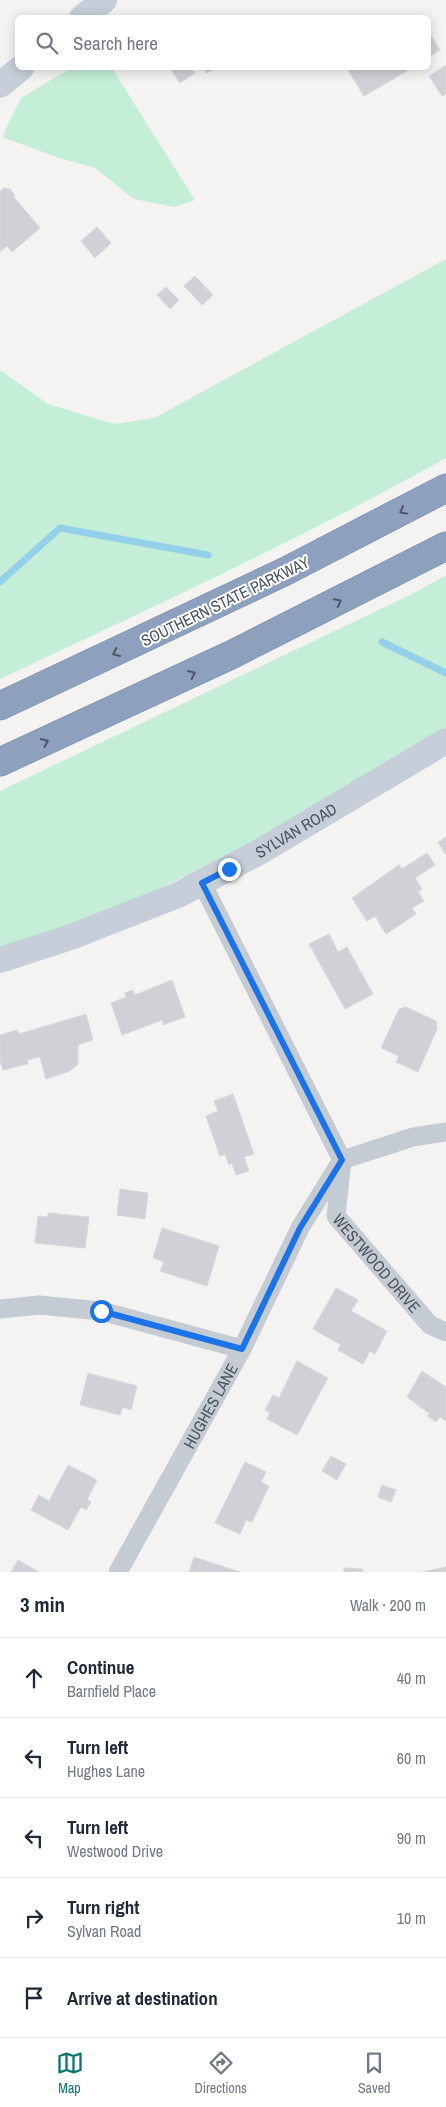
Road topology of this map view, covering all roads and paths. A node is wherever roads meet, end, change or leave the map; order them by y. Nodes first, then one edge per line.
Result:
1 (104, 0) edge
2 (86, 15) edge
3 (19, 70) edge
4 (0, 85) edge
5 (446, 488) edge
6 (446, 546) edge
7 (0, 706) edge
8 (446, 741) edge
9 (0, 762) edge
10 (202, 883) junction
11 (0, 960) edge
12 (446, 1132) edge
13 (342, 1160) junction
14 (0, 1309) edge
15 (446, 1332) edge
16 (242, 1349) junction
17 (118, 1572) edge

1 - 2 street
3 - 4 street
5 -> 7 highway, SOUTHERN STATE PARKWAY
9 -> 6 highway
8 - 10 street, SYLVAN ROAD
10 - 11 street, SYLVAN ROAD
10 - 13 street
12 - 13 street
13 - 15 street, WESTWOOD DRIVE
13 - 16 street, HUGHES LANE
14 - 16 street
16 - 17 street, HUGHES LANE

